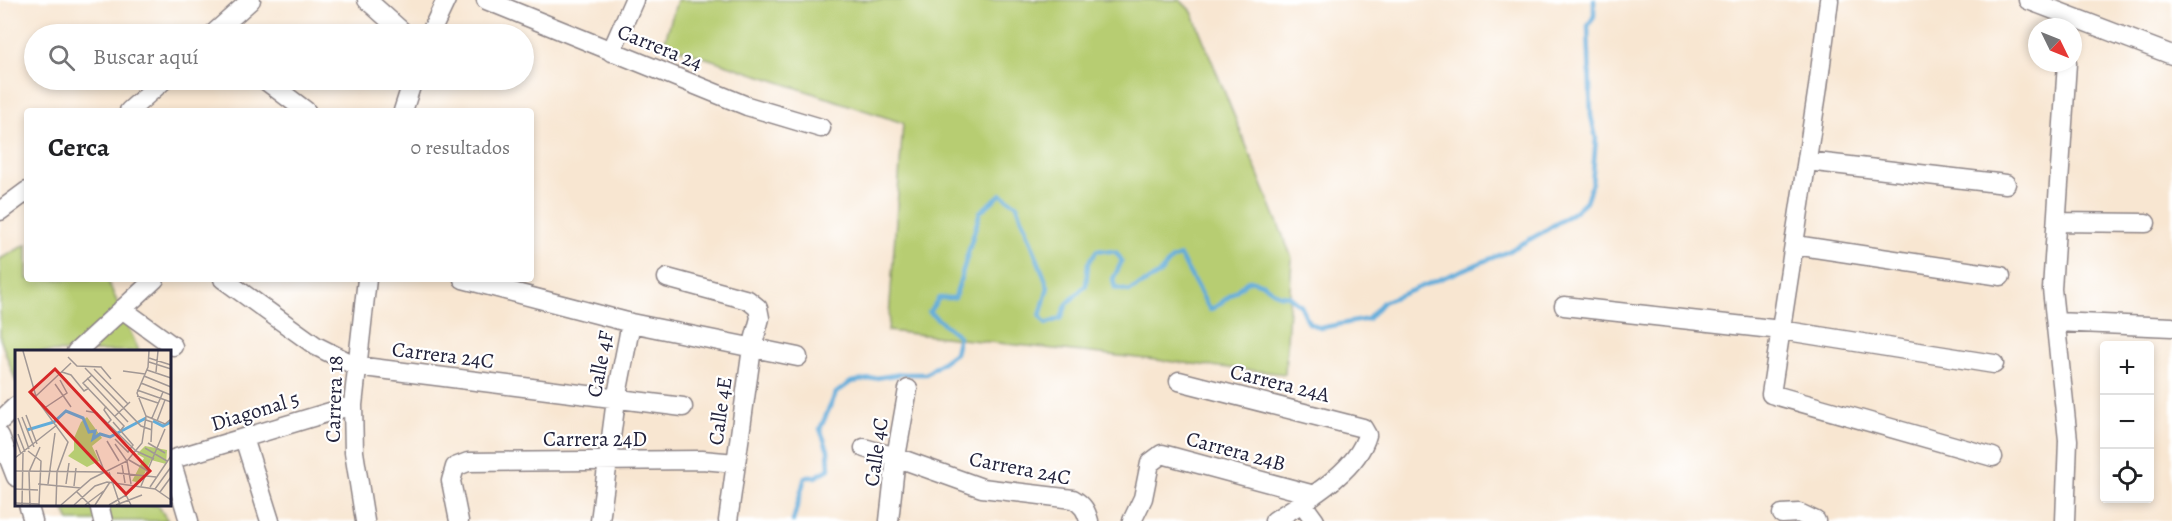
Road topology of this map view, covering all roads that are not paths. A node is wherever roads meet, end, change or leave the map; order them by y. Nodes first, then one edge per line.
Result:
1 (251, 0) edge
2 (367, 0) edge
3 (446, 0) edge
4 (486, 0) edge
5 (634, 0) edge
6 (1829, 0) edge
7 (2028, 0) edge
8 (2065, 18) edge
9 (224, 24) edge
10 (394, 24) edge
11 (435, 24) edge
12 (2082, 25) edge
13 (610, 52) junction
14 (2172, 55) edge
15 (2066, 72) edge
16 (155, 90) edge
17 (278, 90) edge
18 (410, 90) edge
19 (138, 108) edge
20 (302, 108) edge
21 (404, 108) edge
22 (821, 128) dead end
23 (1808, 160) junction
24 (2006, 184) dead end
25 (24, 193) edge
26 (0, 211) edge
27 (2057, 222) junction
28 (2146, 223) dead end
29 (1795, 245) junction
30 (2001, 276) dead end
31 (667, 278) dead end
32 (151, 282) edge
33 (227, 282) edge
34 (367, 282) edge
35 (475, 282) edge
36 (1564, 306) dead end
37 (122, 309) junction
38 (631, 322) junction
39 (2056, 322) junction
40 (2172, 327) edge
41 (1781, 330) junction
42 (174, 346) dead end
43 (752, 348) junction
44 (77, 350) edge
45 (798, 357) dead end
46 (1994, 364) dead end
47 (356, 366) junction
48 (1179, 381) dead end
49 (908, 389) dead end
50 (615, 400) junction
51 (353, 405) junction
52 (15, 407) edge
53 (683, 407) dead end
54 (0, 421) edge
55 (0, 436) edge
56 (244, 438) junction
57 (864, 448) dead end
58 (896, 457) junction
59 (1993, 457) dead end
60 (171, 460) edge
61 (608, 461) junction
62 (171, 463) edge
63 (736, 463) junction
64 (15, 474) edge
65 (1308, 499) junction
66 (29, 506) edge
67 (99, 506) edge
68 (1782, 514) dead end
69 (33, 521) edge
70 (103, 521) edge
71 (189, 521) edge
72 (270, 521) edge
73 (365, 521) edge
74 (459, 521) edge
75 (600, 521) edge
76 (728, 521) edge
77 (889, 521) edge
78 (1089, 521) edge
79 (1132, 521) edge
80 (1274, 521) edge
81 (1315, 521) edge
82 (1816, 521) edge
83 (2065, 521) edge

1 - 9 street
2 - 10 street
3 - 11 street
4 - 13 street, Carrera 24
5 - 13 street
6 - 23 street
7 - 8 street
12 - 14 street
13 - 22 street, Carrera 24
15 - 27 street
16 - 19 street
17 - 20 street
18 - 21 street
23 - 24 street
23 - 29 street
25 - 26 street
27 - 28 street
27 - 39 street
29 - 30 street
29 - 41 street
31 - 43 street, Calle 4E
32 - 37 street
33 - 47 street, Carrera 24C
34 - 47 street, Carrera 18
35 - 38 street
36 - 41 street
37 - 42 street
37 - 44 street
38 - 43 street
38 - 50 street, Calle 4F
39 - 40 street
39 - 83 street
41 - 46 street
41 - 59 street
43 - 45 street
43 - 63 street, Calle 4E
47 - 50 street, Carrera 24C
47 - 51 street, Carrera 18
48 - 65 street, Carrera 24A
49 - 58 street, Calle 4C
50 - 53 street, Carrera 24C
50 - 61 street, Calle 4F
51 - 56 street, Diagonal 5
51 - 73 street, Carrera 18
52 - 54 street
55 - 64 street
56 - 60 street, Diagonal 5
56 - 72 street
57 - 58 street, Carrera 24C
58 - 77 street, Calle 4C
58 - 78 street, Carrera 24C
61 - 63 street, Carrera 24D
61 - 74 street, Carrera 24D
61 - 75 street, Calle 4F
62 - 71 street
63 - 76 street, Calle 4E
65 - 79 street, Carrera 24B
65 - 80 street
65 - 81 street
66 - 69 street
67 - 70 street
68 - 82 street

